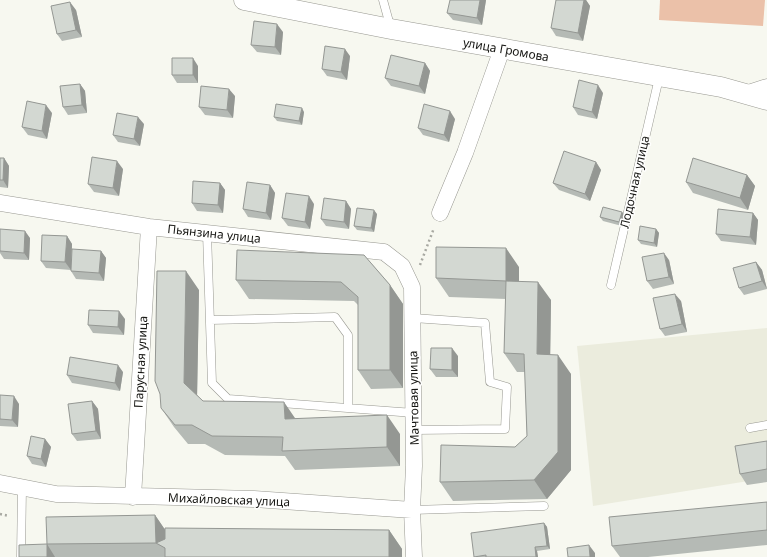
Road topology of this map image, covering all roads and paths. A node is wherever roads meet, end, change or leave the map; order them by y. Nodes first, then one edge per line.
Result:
1 (244, 0) edge
2 (383, 0) edge
3 (391, 29) junction
4 (502, 49) junction
5 (659, 78) junction
6 (767, 87) edge
7 (745, 94) junction
8 (767, 100) edge
9 (0, 203) edge
10 (440, 213) joint
11 (149, 227) junction
12 (207, 233) junction
13 (610, 285) dead end
14 (412, 287) junction
15 (413, 318) junction
16 (210, 320) junction
17 (348, 408) junction
18 (414, 413) junction
19 (767, 425) edge
20 (750, 428) dead end
21 (414, 430) junction
22 (0, 483) edge
23 (22, 488) junction
24 (133, 497) junction
25 (544, 506) dead end
26 (412, 510) junction
27 (21, 557) edge
28 (414, 557) edge

1 - 3 street, улица Громова
2 - 3 lane
3 - 4 street, улица Громова
4 - 5 street, улица Громова
4 - 10 street
5 - 7 street, улица Громова
5 - 13 lane, Лодочная улица
6 - 7 street
7 - 8 street, улица Громова
9 - 11 street, Пьянзина улица
10 - 14 path
11 - 12 street, Пьянзина улица
11 - 24 street, Парусная улица
12 - 14 street, Пьянзина улица
12 - 16 lane
14 - 15 street, Мачтовая улица
15 - 18 street, Мачтовая улица
15 - 21 lane
16 - 17 lane
16 - 17 lane
17 - 18 lane
18 - 21 street, Мачтовая улица
19 - 20 lane
21 - 26 street, Мачтовая улица
22 - 23 street, Михайловская улица
23 - 24 street, Михайловская улица
23 - 27 lane
24 - 26 street, Михайловская улица
25 - 26 lane
26 - 28 street

